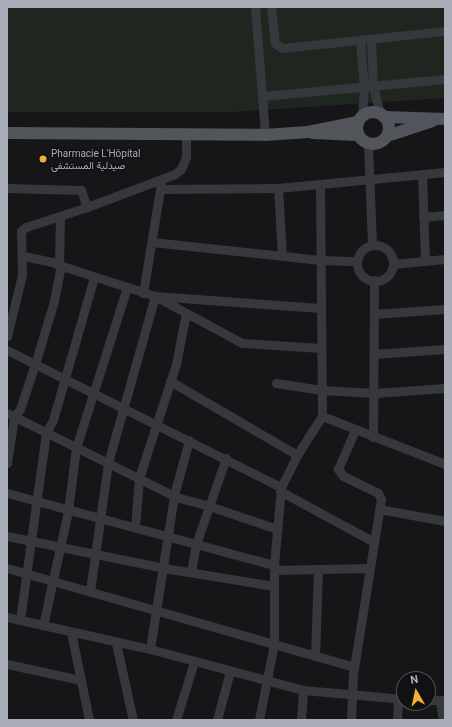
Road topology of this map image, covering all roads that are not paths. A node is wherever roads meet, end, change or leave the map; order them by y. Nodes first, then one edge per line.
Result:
1 (255, 7) edge
2 (271, 7) edge
3 (445, 31) edge
4 (370, 40) junction
5 (360, 41) junction
6 (445, 79) edge
7 (368, 87) junction
8 (263, 96) junction
9 (382, 116) junction
10 (360, 119) junction
11 (440, 120) edge
12 (308, 132) junction
13 (7, 133) edge
14 (265, 134) junction
15 (186, 135) junction
16 (358, 135) junction
17 (387, 136) junction
18 (368, 144) junction
19 (445, 172) edge
20 (422, 174) junction
21 (370, 179) junction
22 (161, 184) junction
23 (320, 185) junction
24 (7, 188) edge
25 (278, 188) junction
26 (87, 207) junction
27 (445, 215) edge
28 (60, 216) junction
29 (423, 217) junction
30 (152, 242) junction
31 (372, 245) junction
32 (23, 256) junction
33 (282, 256) junction
34 (445, 259) edge
35 (320, 260) junction
36 (357, 261) junction
37 (425, 261) junction
38 (393, 264) junction
39 (59, 265) junction
40 (94, 277) junction
41 (374, 280) junction
42 (127, 287) junction
43 (143, 293) junction
44 (154, 296) junction
45 (320, 308) junction
46 (445, 309) edge
47 (186, 313) junction
48 (374, 314) junction
49 (7, 336) edge
50 (321, 348) junction
51 (445, 349) edge
52 (7, 350) edge
53 (374, 354) junction
54 (35, 364) junction
55 (64, 379) junction
56 (170, 381) junction
57 (276, 383) dead end
58 (445, 388) edge
59 (321, 390) junction
60 (374, 392) junction
61 (95, 394) junction
62 (125, 409) junction
63 (11, 415) edge
64 (322, 416) junction
65 (155, 425) junction
66 (354, 430) junction
67 (46, 433) junction
68 (373, 437) junction
69 (189, 440) junction
70 (76, 448) junction
71 (297, 455) junction
72 (226, 458) junction
73 (7, 463) edge
74 (108, 463) junction
75 (445, 464) edge
76 (139, 478) junction
77 (281, 489) junction
78 (7, 493) edge
79 (174, 494) junction
80 (36, 503) junction
81 (209, 506) junction
82 (379, 509) junction
83 (68, 511) junction
84 (100, 519) junction
85 (445, 521) edge
86 (135, 527) junction
87 (277, 529) junction
88 (7, 536) edge
89 (168, 537) junction
90 (30, 540) junction
91 (374, 542) junction
92 (196, 544) junction
93 (60, 547) junction
94 (96, 554) junction
95 (7, 568) edge
96 (164, 568) junction
97 (274, 568) junction
98 (370, 568) junction
99 (318, 569) junction
100 (191, 572) junction
101 (27, 573) junction
102 (52, 580) junction
103 (274, 586) junction
104 (90, 591) junction
105 (158, 610) junction
106 (7, 617) edge
107 (20, 620) junction
108 (43, 625) junction
109 (71, 632) junction
110 (116, 643) junction
111 (274, 644) junction
112 (150, 649) junction
113 (316, 656) junction
114 (194, 662) junction
115 (7, 664) edge
116 (354, 667) junction
117 (230, 671) junction
118 (81, 680) junction
119 (268, 680) junction
120 (303, 690) junction
121 (351, 695) junction
122 (396, 699) edge
123 (442, 700) edge
124 (89, 720) edge
125 (133, 720) edge
126 (176, 720) edge
127 (216, 720) edge
128 (259, 720) edge
129 (301, 720) edge
130 (351, 720) edge
131 (443, 720) edge

1 - 8 street
2 - 5 street
3 - 4 street
4 - 5 street
4 - 7 street
5 - 7 street
6 - 7 street
7 - 8 street
7 - 9 street
7 - 10 street
8 - 14 street
9 - 10 main road
9 - 11 main road
9 - 17 main road
10 - 12 main road
10 - 16 main road
11 - 17 main road
12 - 14 main road
12 - 16 main road
13 - 15 main road
14 - 15 main road
15 - 22 street
16 - 18 main road
17 - 18 main road
18 - 21 street
19 - 20 street
20 - 21 street
20 - 29 street
21 - 23 street
21 - 31 street
22 - 25 street
22 - 26 street
22 - 30 street
23 - 25 street
23 - 35 street
24 - 26 street
25 - 33 street
26 - 28 street
27 - 29 street
28 - 32 street
28 - 39 street
29 - 37 street
30 - 33 street
30 - 43 street
31 - 36 street
31 - 38 street
32 - 39 street
32 - 49 street
33 - 35 street
34 - 37 street
35 - 36 street
35 - 45 street
36 - 41 street
37 - 38 street
38 - 41 street
39 - 40 street
39 - 54 street
40 - 42 street
40 - 55 street
41 - 48 street
42 - 43 street
42 - 61 street
43 - 44 street
44 - 45 street
44 - 47 street
44 - 62 street
45 - 50 street
46 - 48 street
47 - 50 street
47 - 56 street
48 - 53 street
50 - 59 street
51 - 53 street
52 - 54 street
53 - 60 street
54 - 55 street
54 - 63 street
55 - 61 street
55 - 67 street
56 - 65 street
56 - 71 street
57 - 59 street
58 - 60 street
59 - 60 street
59 - 64 street
60 - 68 street
61 - 62 street
61 - 70 street
62 - 65 street
62 - 74 street
63 - 67 street
63 - 73 street
64 - 66 street
64 - 71 street
65 - 69 street
65 - 76 street
66 - 68 street
66 - 82 street
67 - 70 street
67 - 80 street
68 - 75 street
69 - 72 street
69 - 79 street
70 - 74 street
70 - 83 street
71 - 77 street
72 - 77 street
72 - 81 street
74 - 76 street
74 - 84 street
76 - 79 street
76 - 86 street
77 - 87 street
77 - 91 street
78 - 80 street
79 - 81 street
79 - 89 street
80 - 83 street
80 - 90 street
81 - 87 street
81 - 92 street
82 - 85 street
82 - 91 street
83 - 84 street
83 - 93 street
84 - 86 street
84 - 94 street
86 - 89 street
87 - 97 street
88 - 90 street
89 - 92 street
89 - 96 street
90 - 93 street
90 - 101 street
91 - 98 street
92 - 97 street
92 - 100 street
93 - 94 street
93 - 102 street
94 - 96 street
94 - 104 street
95 - 101 street
96 - 100 street
96 - 105 street
97 - 99 street
97 - 103 street
98 - 99 street
98 - 116 street
99 - 113 street
100 - 103 street
101 - 102 street
101 - 107 street
102 - 104 street
102 - 108 street
103 - 111 street
104 - 105 street
105 - 111 street
105 - 112 street
106 - 107 street
107 - 108 street
108 - 109 street
109 - 110 street
109 - 118 street
110 - 112 street
110 - 125 street
111 - 113 street
111 - 119 street
112 - 114 street
113 - 116 street
114 - 117 street
114 - 126 street
115 - 118 street
116 - 121 street
117 - 119 street
117 - 127 street
118 - 124 street
119 - 120 street
119 - 128 street
120 - 121 street
120 - 129 street
121 - 122 street
121 - 130 street
123 - 131 street

